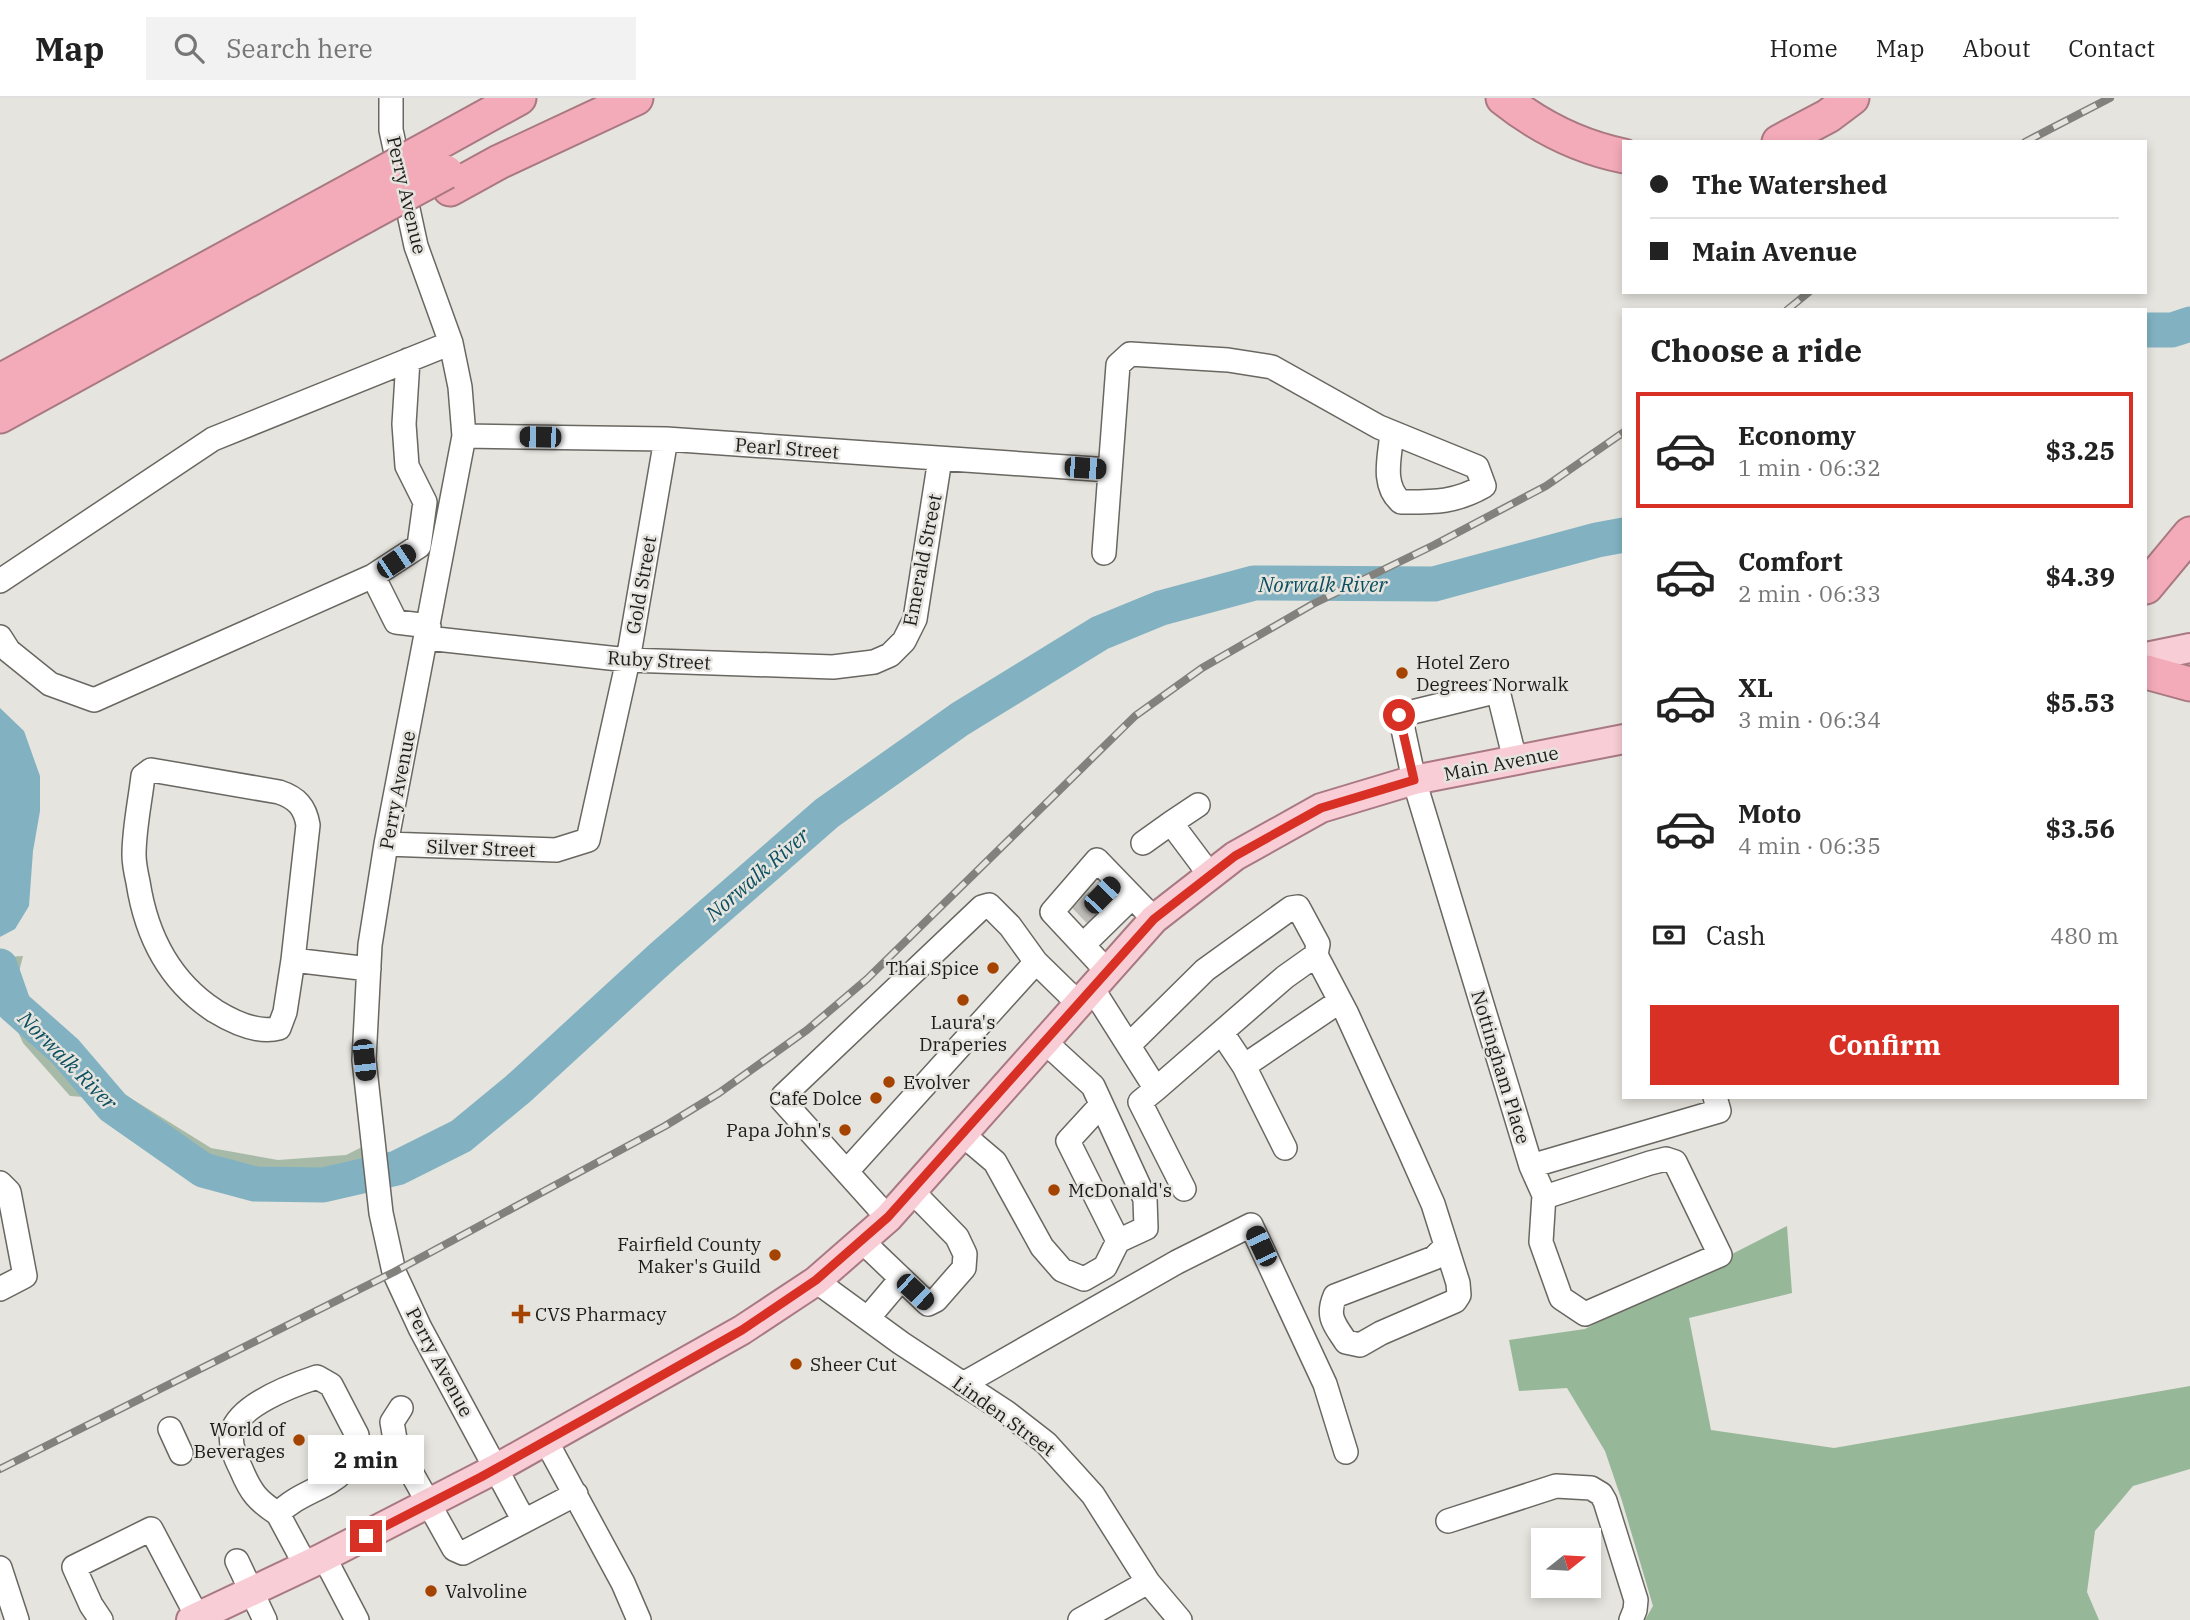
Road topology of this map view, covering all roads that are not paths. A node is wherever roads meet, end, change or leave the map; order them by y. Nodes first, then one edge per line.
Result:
1 (391, 98) edge
2 (480, 98) edge
3 (519, 98) edge
4 (581, 98) edge
5 (636, 98) edge
6 (1503, 98) edge
7 (1852, 98) edge
8 (1783, 140) edge
9 (1622, 155) edge
10 (443, 156) junction
11 (361, 201) junction
12 (452, 343) junction
13 (408, 360) junction
14 (0, 381) edge
15 (0, 416) edge
16 (1392, 433) dead end
17 (464, 436) junction
18 (666, 439) junction
19 (940, 459) junction
20 (1109, 470) junction
21 (2190, 534) edge
22 (1104, 553) dead end
23 (373, 576) junction
24 (0, 581) edge
25 (2147, 586) edge
26 (428, 632) junction
27 (0, 638) edge
28 (2190, 648) edge
29 (890, 655) joint
30 (2147, 657) edge
31 (628, 660) junction
32 (2147, 672) edge
33 (2190, 684) edge
34 (1622, 739) edge
35 (1515, 760) junction
36 (1414, 780) junction
37 (1198, 806) dead end
38 (1171, 823) junction
39 (1143, 843) dead end
40 (386, 844) junction
41 (575, 846) joint
42 (1210, 875) junction
43 (1132, 897) junction
44 (1154, 919) junction
45 (1077, 930) junction
46 (1317, 954) junction
47 (293, 960) junction
48 (1036, 962) junction
49 (369, 969) junction
50 (1092, 987) junction
51 (1340, 1001) junction
52 (1222, 1033) junction
53 (1044, 1041) junction
54 (1129, 1045) junction
55 (1244, 1066) junction
56 (1156, 1089) junction
57 (1717, 1104) edge
58 (1101, 1105) junction
59 (962, 1134) junction
60 (1284, 1148) dead end
61 (1531, 1166) junction
62 (847, 1171) junction
63 (0, 1183) edge
64 (1184, 1189) dead end
65 (912, 1191) junction
66 (1544, 1195) junction
67 (888, 1217) junction
68 (862, 1241) junction
69 (1118, 1241) junction
70 (1445, 1247) junction
71 (901, 1279) junction
72 (816, 1280) junction
73 (0, 1289) edge
74 (867, 1318) junction
75 (963, 1384) junction
76 (401, 1408) dead end
77 (170, 1429) dead end
78 (546, 1441) junction
79 (1346, 1452) dead end
80 (181, 1453) dead end
81 (496, 1468) junction
82 (576, 1494) junction
83 (429, 1503) junction
84 (278, 1514) junction
85 (524, 1521) junction
86 (1448, 1521) dead end
87 (237, 1561) dead end
88 (315, 1562) junction
89 (0, 1568) edge
90 (1148, 1582) junction
91 (252, 1591) junction
92 (196, 1619) edge
93 (17, 1620) edge
94 (101, 1620) edge
95 (265, 1620) edge
96 (357, 1620) edge
97 (639, 1620) edge
98 (1080, 1620) edge
99 (1180, 1620) edge
100 (1631, 1620) edge

1 - 12 street, Perry Avenue
2 - 10 highway
3 - 10 highway
4 - 10 highway
5 - 10 highway
6 - 9 highway
7 - 8 highway
10 - 11 highway, bridge
10 - 11 highway
11 - 14 highway
11 - 15 highway
12 - 13 street
12 - 17 street, Perry Avenue
13 - 23 street
13 - 24 street
16 - 20 street
17 - 18 street, Pearl Street
17 - 26 street, Perry Avenue
18 - 19 street, Pearl Street
18 - 31 street, Gold Street
19 - 20 street, Pearl Street
19 - 29 street, Emerald Street
20 - 22 street
21 - 25 highway
23 - 26 street, Ruby Street
23 - 27 street
26 - 31 street, Ruby Street
26 - 40 street, Perry Avenue
28 - 30 main road
29 - 31 street, Ruby Street
31 - 41 street, Gold Street
32 - 33 highway
34 - 35 main road, Main Avenue
35 - 36 main road, Main Avenue
35 - 36 street, Nottingham Place
36 - 42 main road, Main Avenue
36 - 61 street, Nottingham Place
37 - 38 street
38 - 39 street
38 - 42 street
40 - 41 street, Silver Street
40 - 49 street, Perry Avenue
42 - 44 main road, Main Avenue
43 - 44 street
43 - 45 street
43 - 45 street
44 - 50 main road, Main Avenue
45 - 50 street
46 - 51 street
46 - 52 street
46 - 54 street
47 - 47 street
47 - 49 street
48 - 50 street
48 - 62 street
48 - 62 street
49 - 81 street, Perry Avenue
50 - 53 main road, Main Avenue
50 - 54 street
51 - 55 street
51 - 70 street
52 - 55 street
52 - 56 street
53 - 58 street
53 - 59 main road, Main Avenue
54 - 56 street
55 - 60 street
56 - 64 street
57 - 61 street, Nottingham Place
58 - 69 street
58 - 69 street
59 - 65 main road, Main Avenue
59 - 69 street
61 - 66 street
62 - 67 street
63 - 73 street
65 - 67 main road, Main Avenue
65 - 71 street
66 - 66 street
67 - 68 main road, Main Avenue
68 - 71 street
68 - 72 main road, Main Avenue
70 - 70 street
71 - 74 street
72 - 74 street, Linden Street
72 - 78 main road, Main Avenue
74 - 75 street, Linden Street
75 - 79 street
75 - 90 street, Linden Street
76 - 83 street
77 - 80 street
78 - 81 main road, Main Avenue
78 - 82 street
81 - 83 main road, Main Avenue
81 - 85 street, Perry Avenue
82 - 85 street
82 - 97 street
83 - 85 street
83 - 88 main road, Main Avenue
84 - 84 street
84 - 88 street
86 - 100 street
87 - 91 street
88 - 91 main road, Main Avenue
88 - 96 street
89 - 93 street
90 - 98 street
90 - 99 street, Linden Street
91 - 92 main road, Main Avenue
91 - 95 street
92 - 94 street

